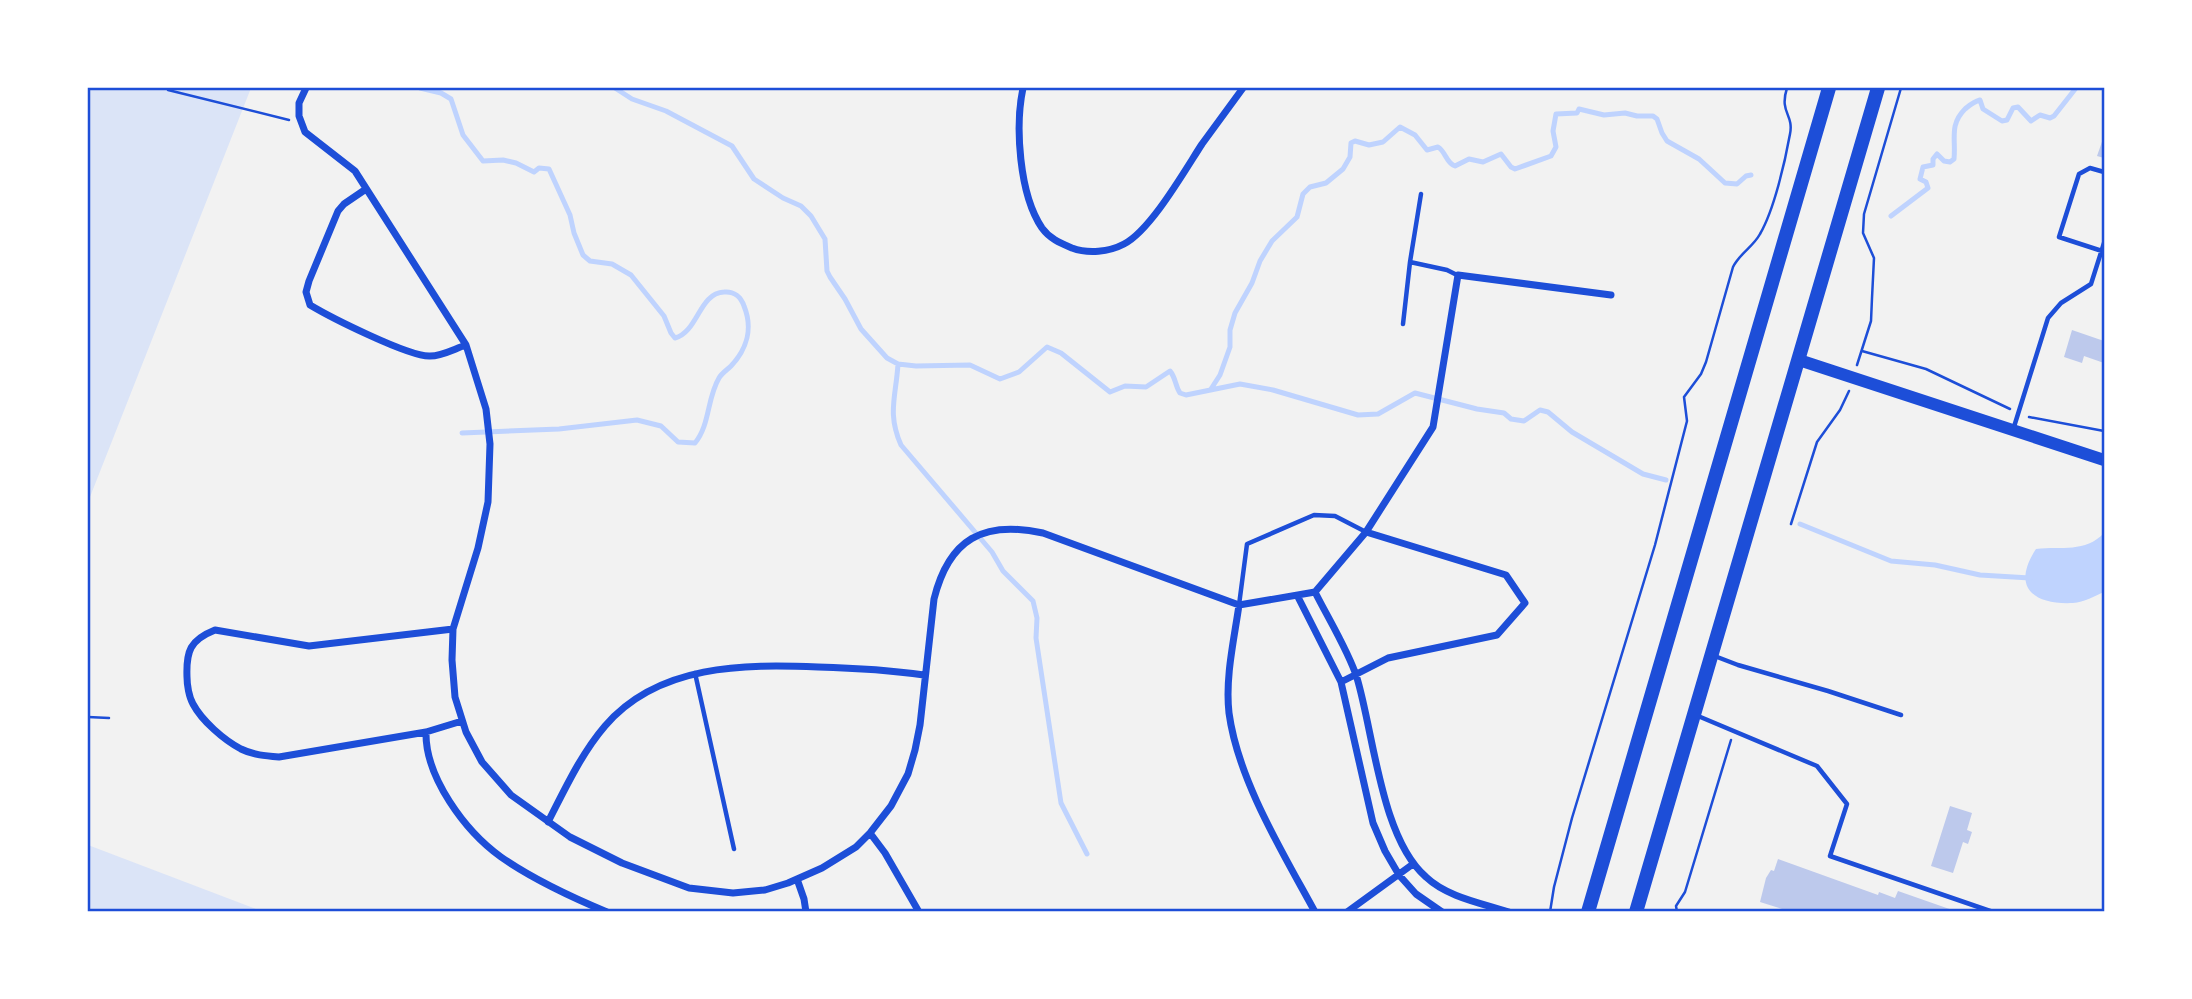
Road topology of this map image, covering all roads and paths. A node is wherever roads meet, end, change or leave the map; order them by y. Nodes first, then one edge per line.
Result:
1 (167, 88) edge
2 (306, 88) edge
3 (1023, 88) edge
4 (1243, 88) edge
5 (1787, 88) edge
6 (1829, 88) edge
7 (1878, 88) edge
8 (1901, 88) edge
9 (302, 124) junction
10 (2105, 172) edge
11 (366, 189) junction
12 (1421, 194) dead end
13 (2105, 243) edge
14 (2102, 251) junction
15 (1410, 262) junction
16 (1458, 275) junction
17 (1611, 295) dead end
18 (1403, 324) dead end
19 (466, 345) junction
20 (1861, 351) junction
21 (1799, 360) junction
22 (1857, 365) dead end
23 (1849, 392) dead end
24 (2018, 413) junction
25 (2012, 431) junction
26 (2105, 431) edge
27 (2105, 460) edge
28 (1791, 524) dead end
29 (1366, 532) junction
30 (1315, 592) junction
31 (1298, 597) junction
32 (1239, 606) junction
33 (453, 629) junction
34 (1712, 655) junction
35 (695, 673) junction
36 (925, 675) junction
37 (1357, 676) junction
38 (1341, 682) junction
39 (1694, 715) junction
40 (1902, 715) dead end
41 (88, 717) edge
42 (109, 718) dead end
43 (462, 721) junction
44 (426, 732) junction
45 (1731, 740) dead end
46 (548, 822) junction
47 (870, 833) junction
48 (734, 849) dead end
49 (1413, 864) junction
50 (1399, 875) junction
51 (797, 879) junction
52 (607, 912) edge
53 (806, 912) edge
54 (919, 912) edge
55 (1314, 912) edge
56 (1347, 912) edge
57 (1442, 912) edge
58 (1509, 912) edge
59 (1550, 912) edge
60 (1588, 912) edge
61 (1636, 912) edge
62 (1677, 912) edge
63 (1993, 912) edge

1 - 9 path
2 - 9 street
3 - 4 street
5 - 59 path
6 - 60 main road
7 - 21 main road
8 - 20 path
9 - 11 street
10 - 14 lane
11 - 19 street
11 - 19 street
12 - 15 lane
13 - 14 lane
14 - 24 lane
15 - 16 lane
15 - 18 lane
16 - 17 street
16 - 29 street
19 - 33 street
20 - 22 path
20 - 24 path
21 - 25 street
21 - 34 main road
23 - 28 path
24 - 25 lane
24 - 26 path
25 - 27 street
29 - 30 street
29 - 32 lane
29 - 37 street
30 - 31 street
30 - 37 street
31 - 32 street
31 - 38 street
32 - 36 street
32 - 55 street
33 - 43 street
33 - 44 street
34 - 39 main road
34 - 40 lane
35 - 36 street
35 - 46 street
35 - 48 lane
36 - 47 street
37 - 38 street
37 - 49 street
38 - 50 street
39 - 61 main road
39 - 63 lane
41 - 42 path
43 - 44 street
43 - 46 street
44 - 52 street
45 - 62 path
46 - 51 street
47 - 51 street
47 - 54 street
49 - 50 street
49 - 58 street
50 - 56 street
50 - 57 street
51 - 53 street

